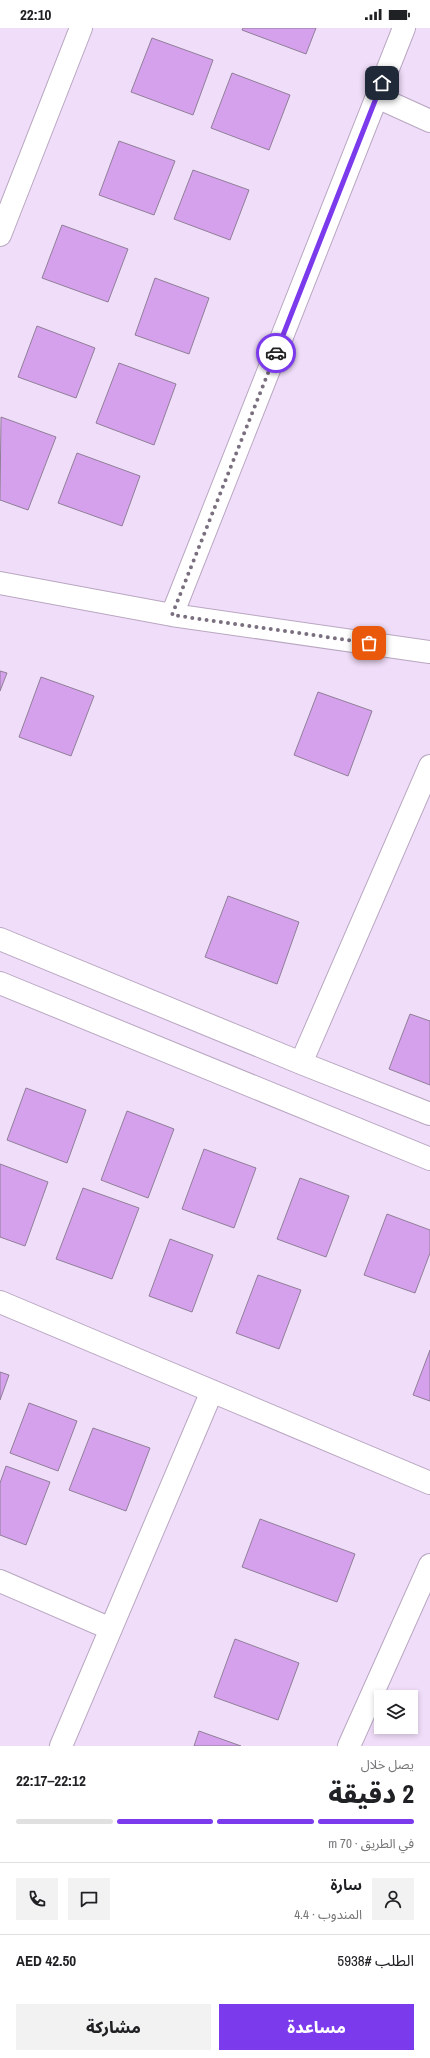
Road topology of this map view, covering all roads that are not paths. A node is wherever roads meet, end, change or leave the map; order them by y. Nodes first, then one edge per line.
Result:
1 (81, 28) edge
2 (404, 28) edge
3 (377, 97) junction
4 (430, 121) edge
5 (0, 235) edge
6 (0, 583) edge
7 (172, 615) junction
8 (430, 652) edge
9 (430, 766) edge
10 (0, 938) edge
11 (0, 983) edge
12 (301, 1064) junction
13 (430, 1114) edge
14 (430, 1159) edge
15 (0, 1302) edge
16 (212, 1391) junction
17 (430, 1483) edge
18 (430, 1565) edge
19 (0, 1581) edge
20 (111, 1629) junction
21 (61, 1746) edge
22 (349, 1746) edge

1 - 5 street
2 - 3 street
3 - 4 street
3 - 7 street
6 - 7 street
7 - 8 street
9 - 12 street
10 - 12 street
11 - 14 street
12 - 13 street
15 - 16 street
16 - 17 street
16 - 20 street
18 - 22 street
19 - 20 street
20 - 21 street

